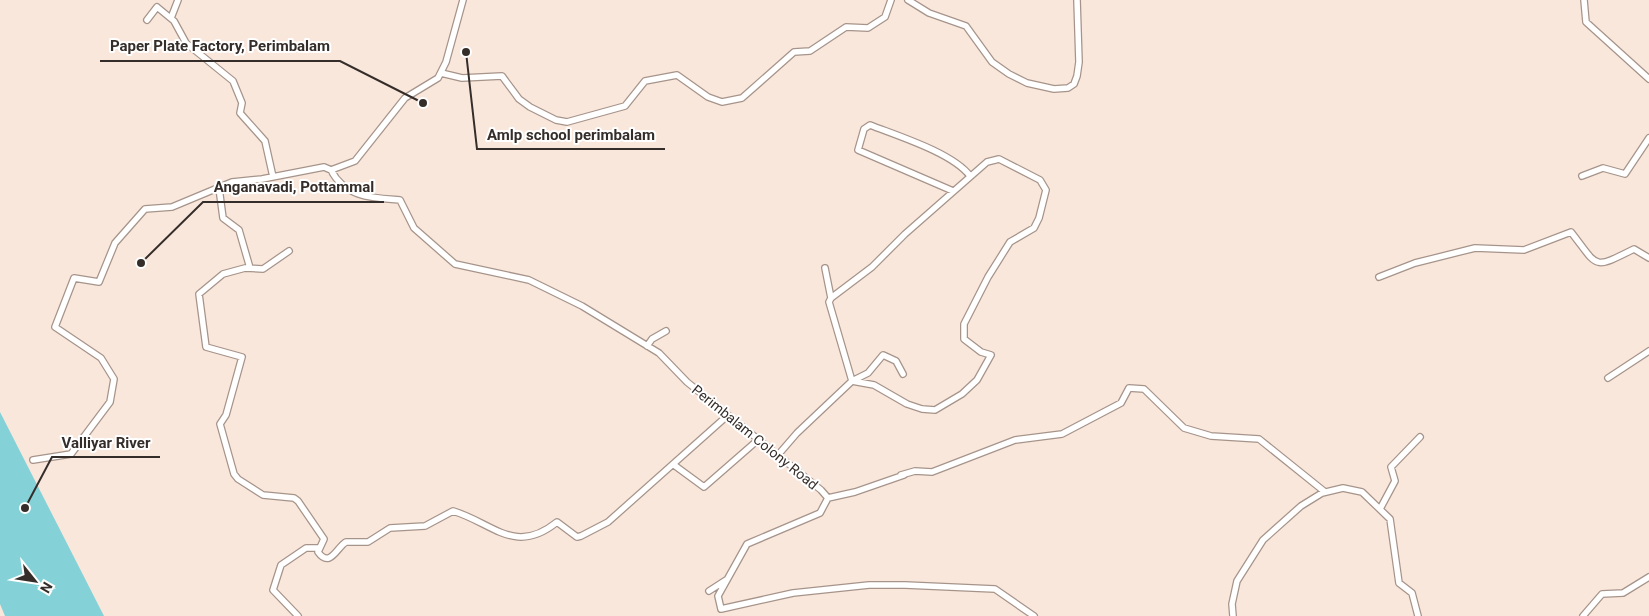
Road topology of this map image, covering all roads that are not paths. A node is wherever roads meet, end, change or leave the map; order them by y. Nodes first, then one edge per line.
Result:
1 (178, 0) edge
2 (463, 0) edge
3 (892, 0) edge
4 (908, 0) edge
5 (1077, 0) edge
6 (1584, 0) edge
7 (170, 18) junction
8 (148, 20) dead end
9 (441, 73) junction
10 (1649, 79) edge
11 (1649, 138) edge
12 (331, 170) junction
13 (970, 176) junction
14 (1582, 176) dead end
15 (273, 177) junction
16 (219, 188) junction
17 (953, 192) junction
18 (289, 251) dead end
19 (1649, 258) edge
20 (250, 268) junction
21 (825, 268) dead end
22 (1379, 277) dead end
23 (830, 298) junction
24 (666, 331) dead end
25 (647, 346) junction
26 (1649, 351) edge
27 (904, 374) dead end
28 (1608, 378) dead end
29 (852, 381) junction
30 (727, 416) junction
31 (1420, 437) dead end
32 (758, 439) junction
33 (778, 455) junction
34 (33, 460) dead end
35 (674, 465) junction
36 (908, 474) dead end
37 (901, 475) junction
38 (1325, 492) junction
39 (828, 498) junction
40 (1380, 509) junction
41 (319, 548) junction
42 (1649, 577) edge
43 (728, 579) junction
44 (709, 591) dead end
45 (298, 616) edge
46 (1034, 616) edge
47 (1233, 616) edge
48 (1418, 616) edge
49 (1582, 616) edge

1 - 7 street
2 - 9 street
3 - 9 street
4 - 5 street
6 - 10 street
7 - 8 street
7 - 15 street
9 - 12 street
11 - 14 street
12 - 15 street
12 - 25 street, Perimbalam Colony Road
13 - 17 street
13 - 17 street
13 - 29 street
15 - 16 street
16 - 20 street
16 - 34 street
17 - 23 street
18 - 20 street
19 - 22 street
20 - 41 street
21 - 23 street
23 - 29 street
24 - 25 street
25 - 30 street, Perimbalam Colony Road
26 - 28 street
27 - 29 street
29 - 33 street
30 - 32 street, Perimbalam Colony Road
30 - 35 street
31 - 40 street
32 - 33 street, Perimbalam Colony Road
32 - 35 street
33 - 39 street, Perimbalam Colony Road
35 - 41 street
36 - 37 street
37 - 38 street
37 - 39 street
38 - 40 street
38 - 47 street
39 - 43 street, Perimbalam Colony Road
40 - 48 street
41 - 45 street
42 - 49 street
43 - 44 street
43 - 46 street, Perimbalam Colony Road

